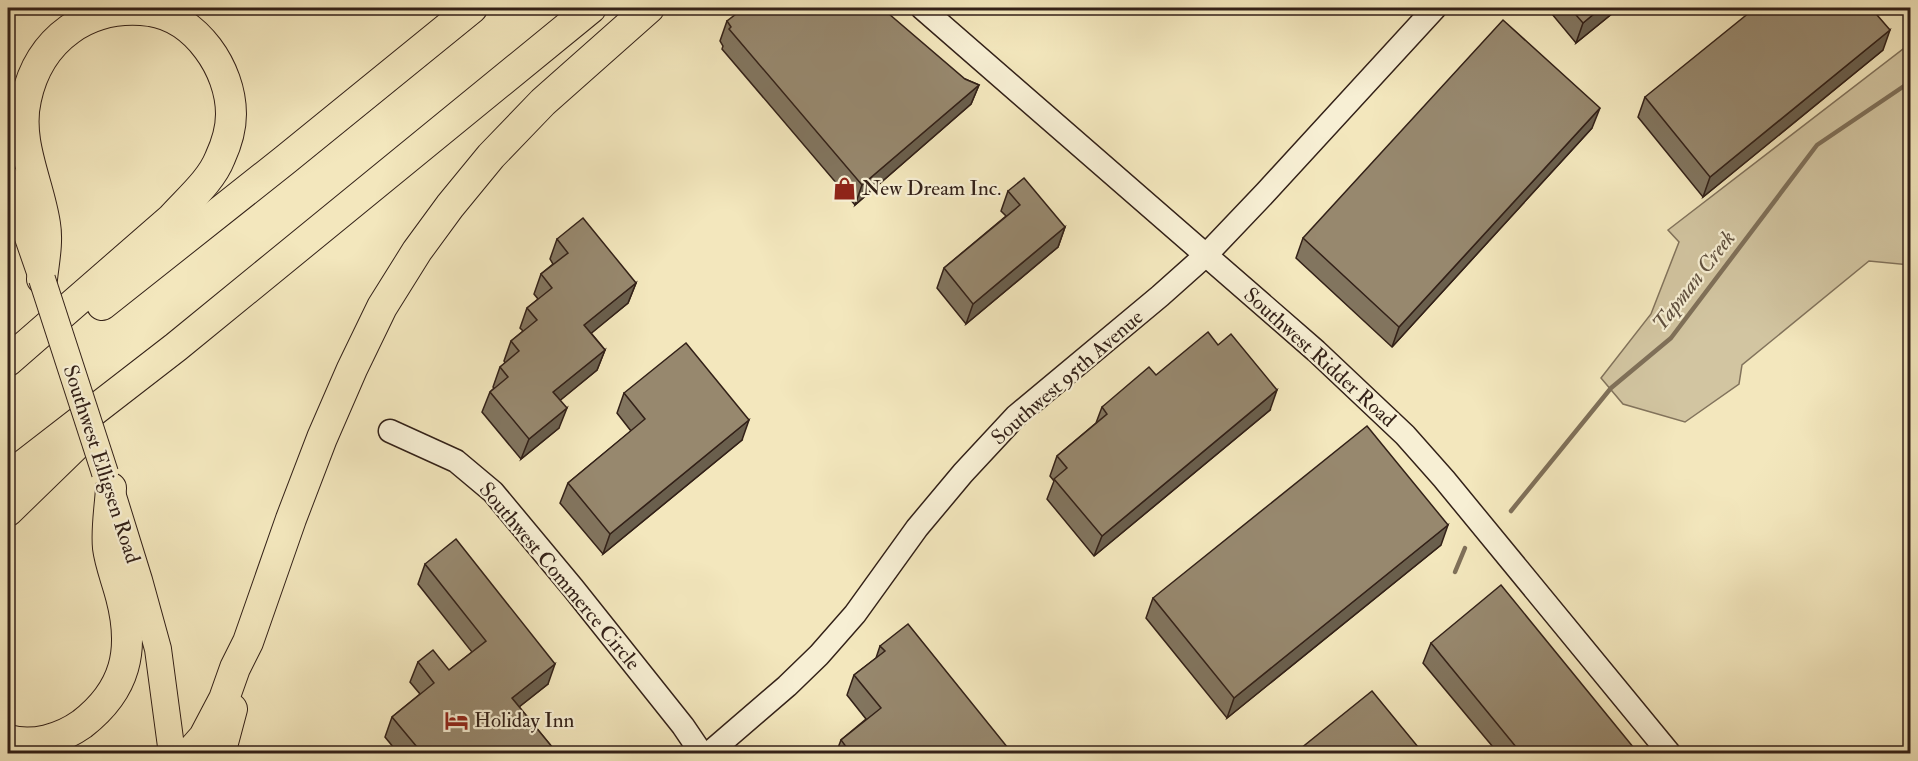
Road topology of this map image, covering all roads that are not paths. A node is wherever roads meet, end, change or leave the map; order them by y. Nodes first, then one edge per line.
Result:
1 (472, 8) edge
2 (591, 8) edge
3 (649, 8) edge
4 (922, 8) edge
5 (1434, 8) edge
6 (8, 180) edge
7 (1206, 255) junction
8 (42, 279) junction
9 (176, 347) junction
10 (8, 361) edge
11 (8, 379) edge
12 (390, 431) dead end
13 (8, 477) edge
14 (108, 480) junction
15 (8, 511) edge
16 (248, 642) junction
17 (8, 740) edge
18 (172, 753) edge
19 (189, 753) edge
20 (220, 753) edge
21 (702, 753) edge
22 (708, 753) edge
23 (1670, 753) edge

1 - 11 highway
2 - 9 highway
3 - 16 highway
4 - 7 street, Southwest Ridder Road
5 - 7 street, Southwest 95th Avenue
6 - 8 main road, Southwest Elligsen Road
7 - 22 street, Southwest 95th Avenue
7 - 23 street, Southwest Ridder Road
8 - 10 highway
8 - 14 main road, Southwest Elligsen Road, bridge
9 - 13 highway
9 - 15 highway
12 - 21 street, Southwest Commerce Circle
14 - 17 highway
14 - 18 main road, Southwest Elligsen Road
16 - 19 highway
16 - 20 highway

